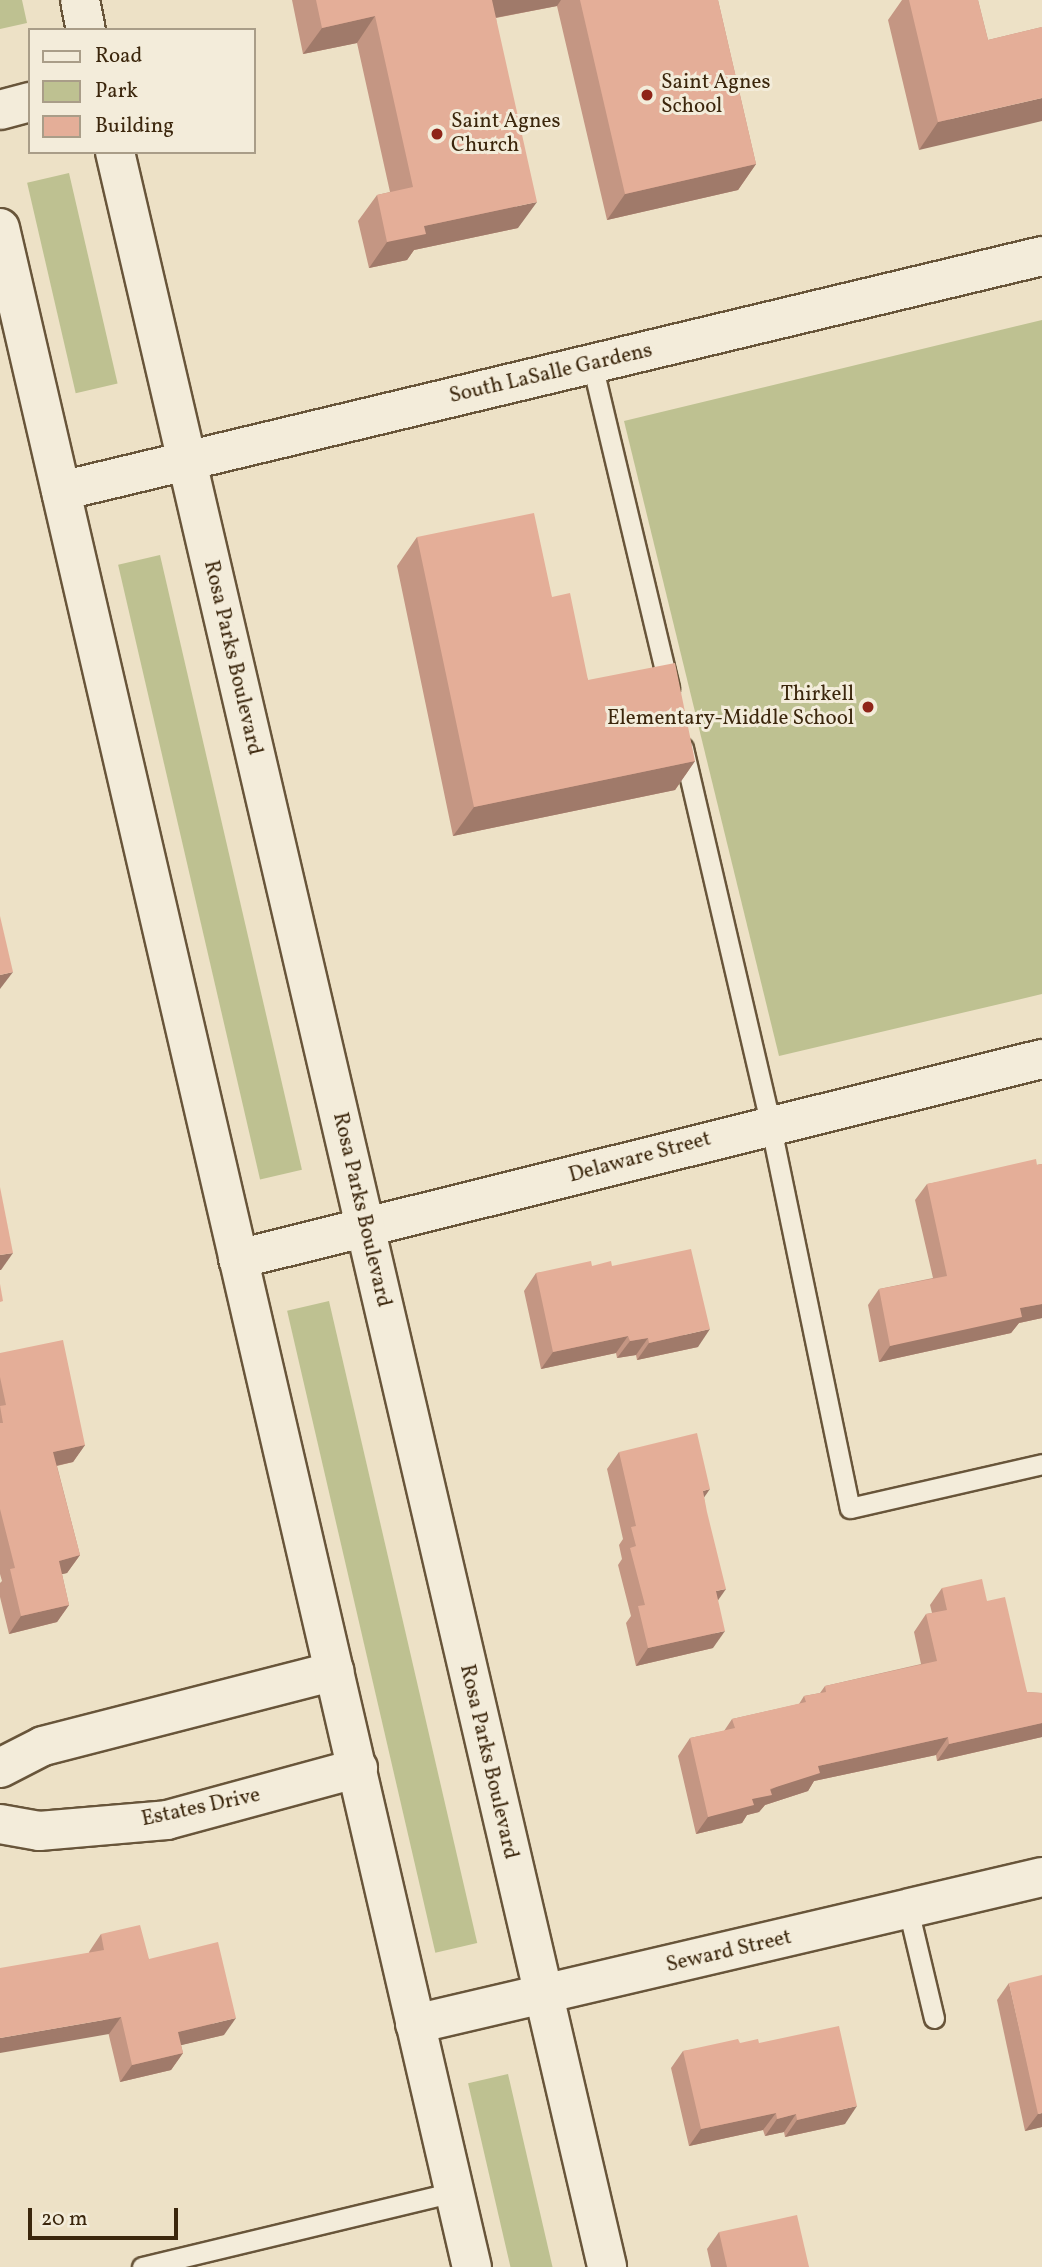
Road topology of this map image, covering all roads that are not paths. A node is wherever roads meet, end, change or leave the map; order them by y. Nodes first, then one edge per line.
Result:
1 (80, 0) edge
2 (86, 28) edge
3 (28, 103) edge
4 (0, 110) edge
5 (115, 154) edge
6 (0, 228) edge
7 (1042, 256) edge
8 (592, 365) junction
9 (186, 462) junction
10 (61, 491) junction
11 (1042, 1059) edge
12 (770, 1123) junction
13 (365, 1230) junction
14 (238, 1259) junction
15 (1042, 1464) edge
16 (335, 1671) junction
17 (0, 1768) edge
18 (358, 1768) junction
19 (0, 1824) edge
20 (1042, 1877) edge
21 (908, 1909) junction
22 (542, 1997) junction
23 (934, 2018) dead end
24 (415, 2024) junction
25 (454, 2192) junction
26 (142, 2267) edge
27 (472, 2267) edge
28 (607, 2267) edge

1 - 2 street
3 - 4 street
5 - 9 street, Rosa Parks Boulevard
6 - 10 street
7 - 8 street, South LaSalle Gardens
8 - 9 street, South LaSalle Gardens
8 - 12 lane
9 - 10 street, South LaSalle Gardens
9 - 13 street, Rosa Parks Boulevard
10 - 14 street
11 - 12 street, Delaware Street
12 - 13 street, Delaware Street
12 - 15 lane
13 - 14 street, Delaware Street
13 - 22 street, Rosa Parks Boulevard
14 - 16 street
16 - 17 street
16 - 18 street
18 - 19 street, Estates Drive
18 - 24 street
20 - 21 street, Seward Street
21 - 22 street, Seward Street
21 - 23 lane
22 - 24 street, Seward Street
22 - 28 street, Rosa Parks Boulevard
24 - 25 street
25 - 26 lane
25 - 27 street

